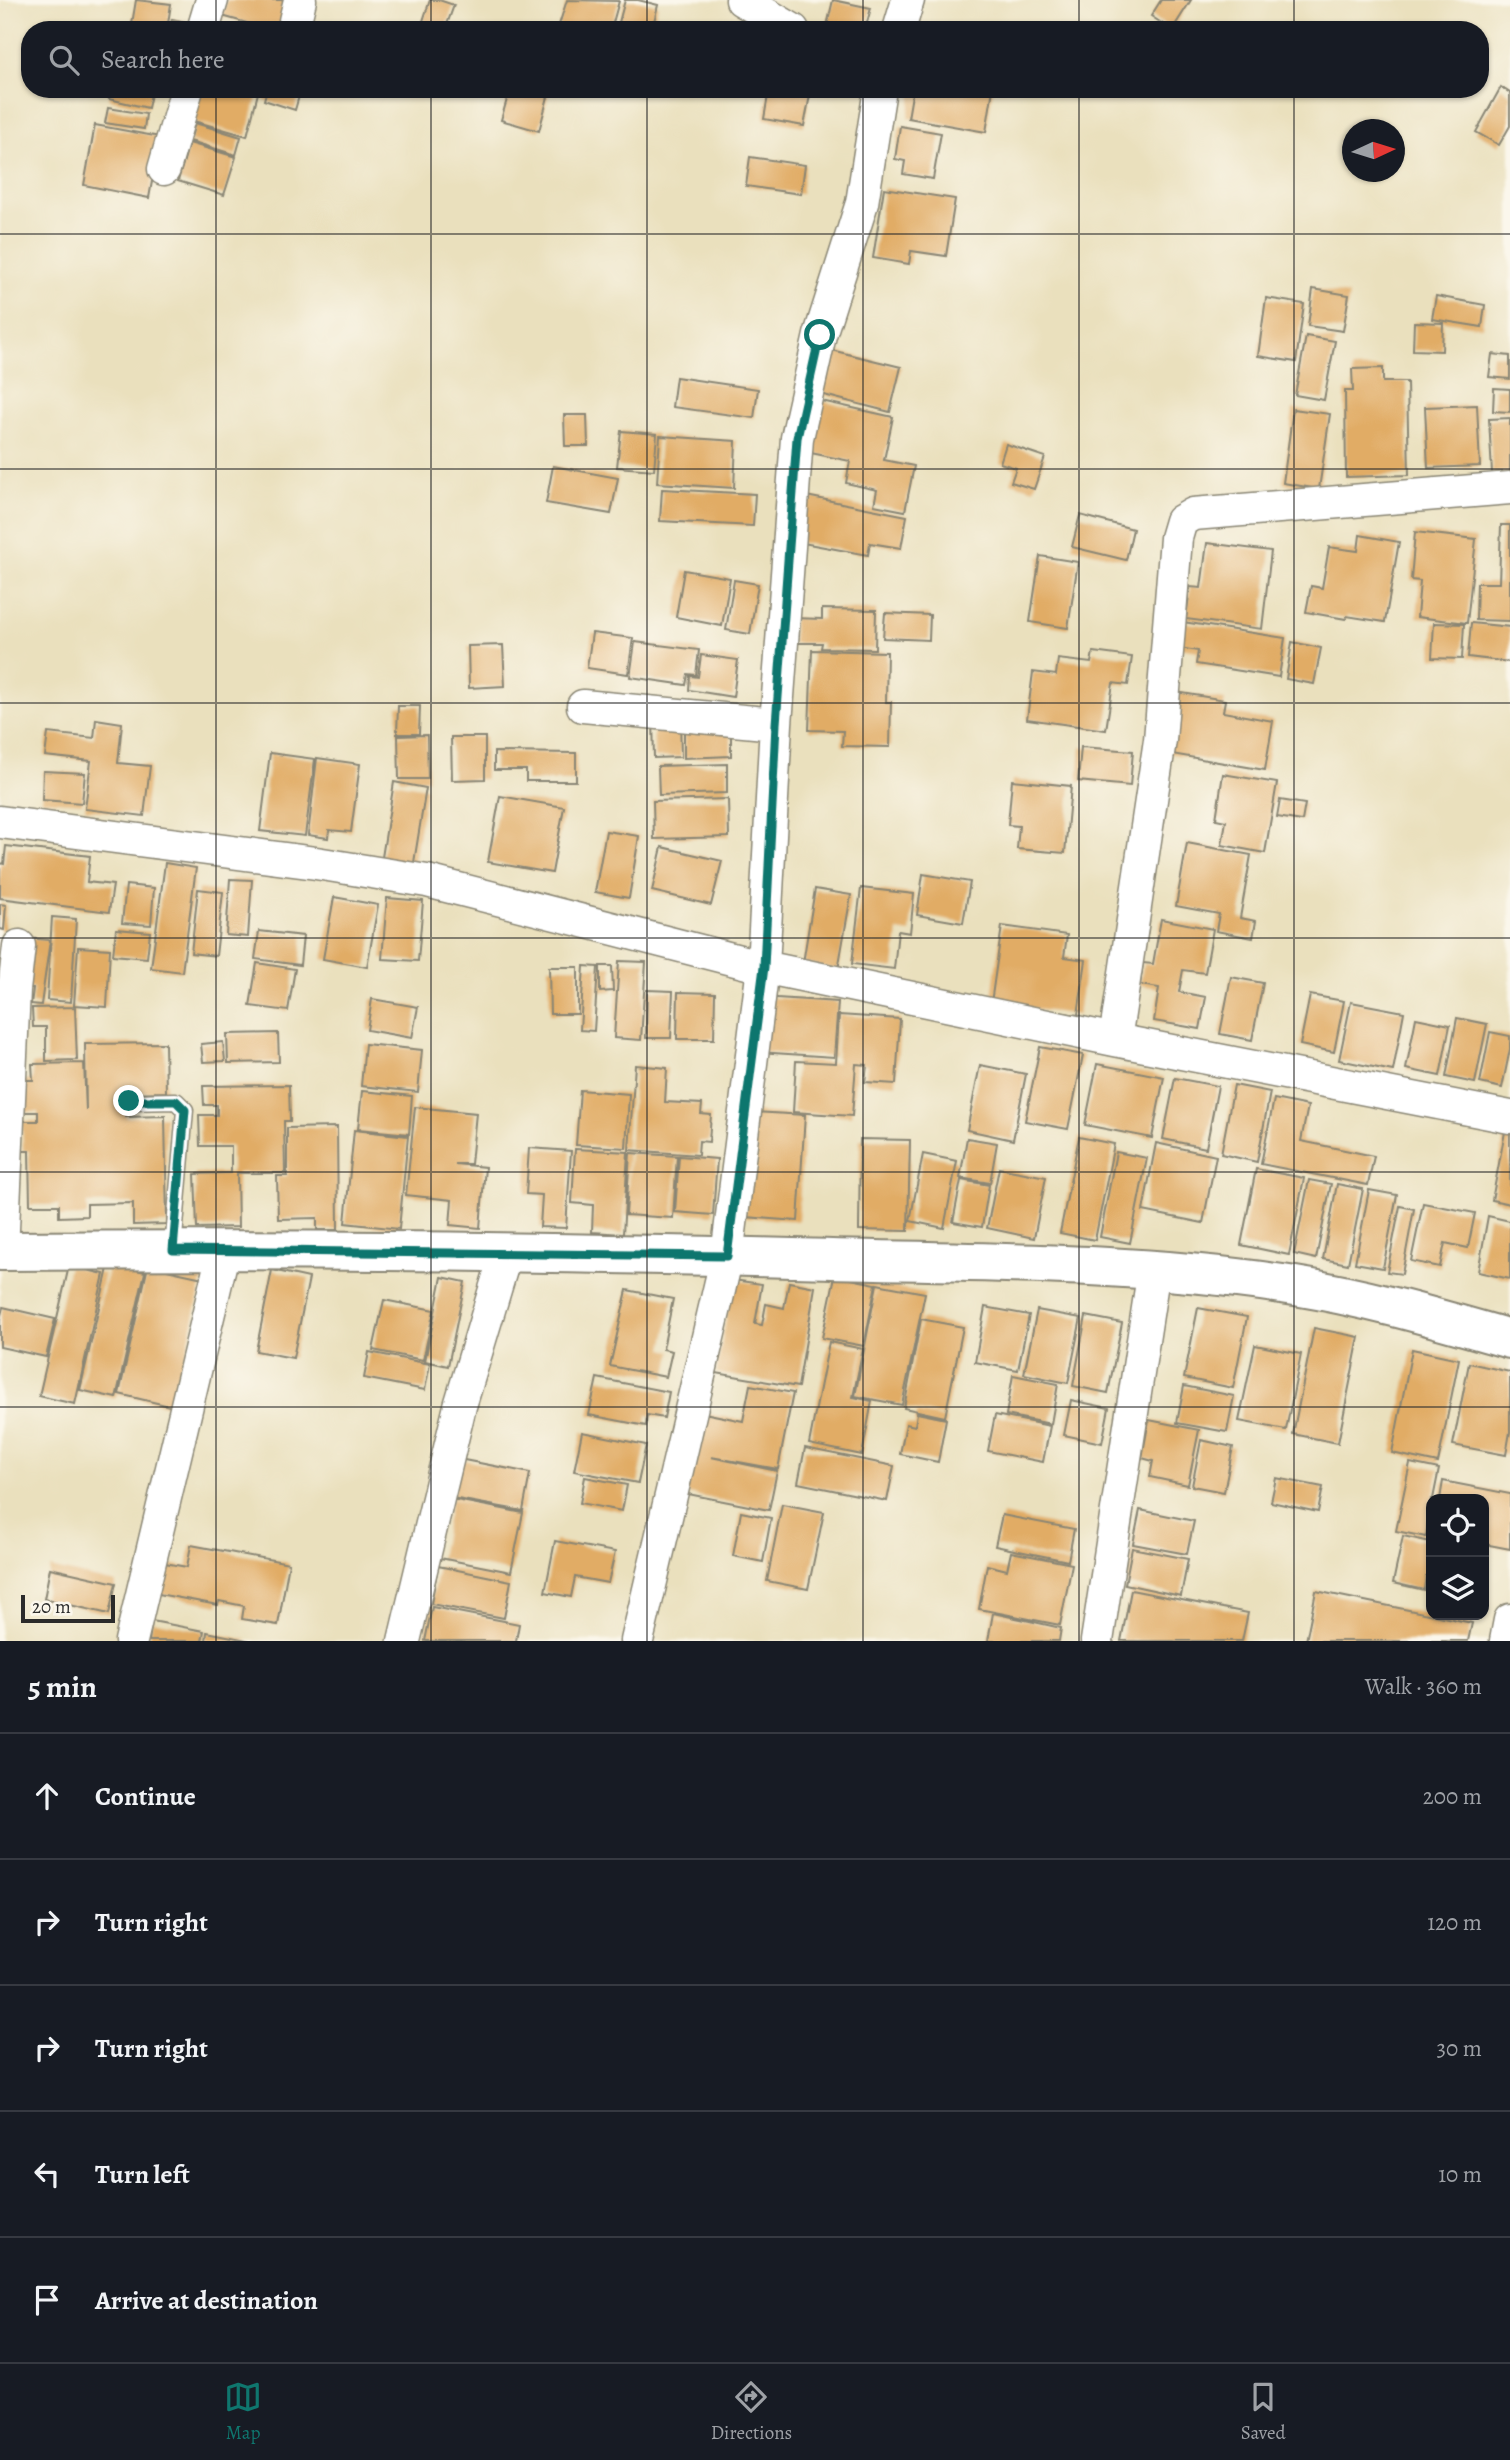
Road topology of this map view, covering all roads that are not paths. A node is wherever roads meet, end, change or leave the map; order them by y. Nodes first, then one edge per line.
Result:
1 (212, 0) edge
2 (742, 0) edge
3 (908, 0) edge
4 (206, 21) edge
5 (778, 21) edge
6 (902, 21) edge
7 (184, 98) edge
8 (879, 98) edge
9 (164, 169) dead end
10 (1510, 488) edge
11 (583, 706) dead end
12 (776, 724) junction
13 (0, 822) edge
14 (19, 946) dead end
15 (764, 967) junction
16 (1115, 1040) junction
17 (129, 1101) dead end
18 (1510, 1117) edge
19 (224, 1249) junction
20 (173, 1250) junction
21 (1, 1251) edge
22 (506, 1253) junction
23 (727, 1256) junction
24 (1154, 1269) junction
25 (1510, 1339) edge
26 (1510, 1620) edge
27 (131, 1641) edge
28 (404, 1641) edge
29 (637, 1641) edge
30 (1097, 1641) edge
31 (1506, 1641) edge

1 - 4 street
2 - 5 street
3 - 6 street
7 - 9 street
8 - 12 street
10 - 16 street
11 - 12 street
12 - 15 street
13 - 15 street
14 - 21 street
15 - 16 street
15 - 23 street
16 - 18 street
17 - 20 lane
19 - 20 street
19 - 22 street
19 - 27 street
20 - 21 street
22 - 23 street
22 - 28 street
23 - 24 street
23 - 29 street
24 - 25 street
24 - 30 street
26 - 31 street

